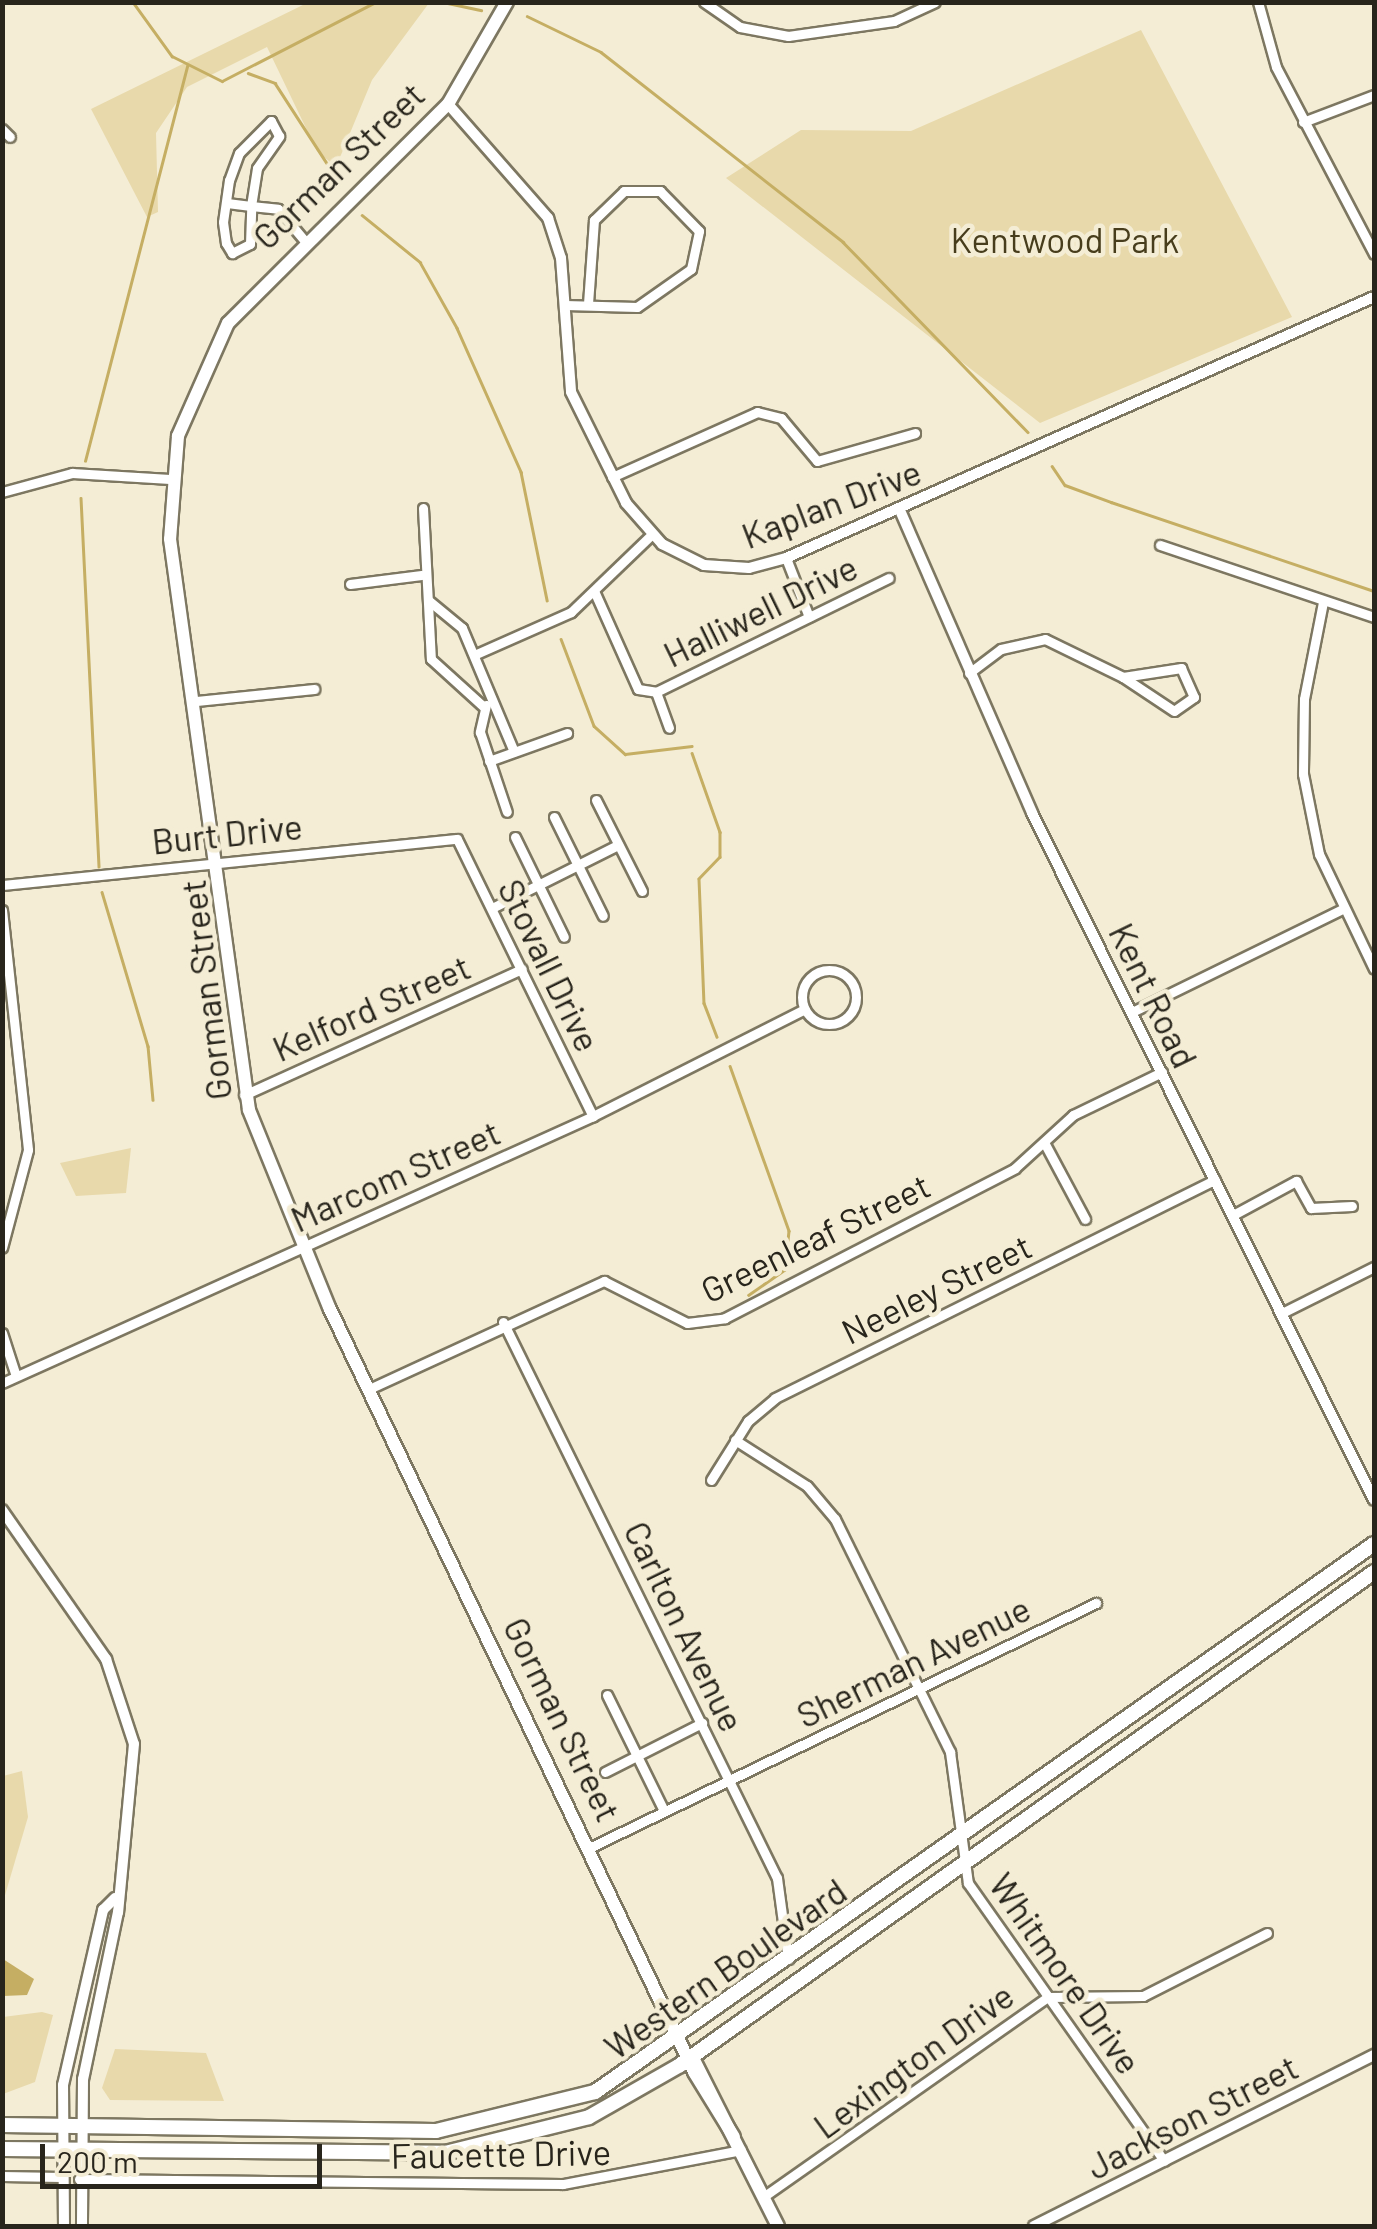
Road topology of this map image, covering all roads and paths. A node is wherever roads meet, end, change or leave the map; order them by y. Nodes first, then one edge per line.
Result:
1 (507, 2) edge
2 (704, 2) edge
3 (935, 2) edge
4 (1258, 2) edge
5 (1374, 95) edge
6 (448, 104) junction
7 (1303, 122) junction
8 (226, 204) junction
9 (251, 206) junction
10 (304, 240) junction
11 (1374, 254) edge
12 (1374, 297) edge
13 (588, 304) junction
14 (565, 305) junction
15 (915, 434) dead end
16 (612, 476) junction
17 (170, 480) junction
18 (2, 492) edge
19 (423, 508) dead end
20 (899, 508) junction
21 (650, 535) junction
22 (1160, 544) dead end
23 (786, 558) junction
24 (421, 576) junction
25 (889, 578) dead end
26 (350, 584) dead end
27 (595, 593) junction
28 (428, 600) junction
29 (1323, 602) junction
30 (809, 616) junction
31 (1374, 618) edge
32 (474, 655) junction
33 (969, 673) junction
34 (1123, 678) junction
35 (314, 689) dead end
36 (656, 692) junction
37 (493, 697) junction
38 (196, 702) junction
39 (484, 706) junction
40 (669, 728) dead end
41 (567, 734) dead end
42 (514, 752) junction
43 (489, 761) junction
44 (596, 800) dead end
45 (507, 812) dead end
46 (554, 818) dead end
47 (514, 837) dead end
48 (457, 840) joint
49 (618, 846) junction
50 (220, 862) junction
51 (578, 866) junction
52 (2, 885) edge
53 (538, 885) junction
54 (642, 891) dead end
55 (492, 908) junction
56 (1344, 908) junction
57 (2, 910) edge
58 (603, 916) dead end
59 (564, 936) dead end
60 (522, 969) junction
61 (1374, 970) edge
62 (805, 1009) junction
63 (1132, 1012) junction
64 (1162, 1072) junction
65 (244, 1095) junction
66 (593, 1116) junction
67 (1045, 1144) junction
68 (1215, 1180) junction
69 (1352, 1206) dead end
70 (1232, 1215) junction
71 (1085, 1219) dead end
72 (303, 1247) junction
73 (2, 1248) edge
74 (1374, 1267) edge
75 (1282, 1313) junction
76 (503, 1322) junction
77 (2, 1333) edge
78 (16, 1376) junction
79 (2, 1382) edge
80 (369, 1389) junction
81 (735, 1440) junction
82 (710, 1480) dead end
83 (1374, 1500) edge
84 (2, 1510) edge
85 (1374, 1544) edge
86 (1374, 1572) edge
87 (1096, 1603) dead end
88 (921, 1687) junction
89 (608, 1695) dead end
90 (702, 1723) junction
91 (638, 1756) junction
92 (605, 1772) dead end
93 (730, 1780) junction
94 (664, 1812) junction
95 (962, 1837) junction
96 (592, 1846) junction
97 (964, 1862) junction
98 (115, 1898) junction
99 (1267, 1933) dead end
100 (788, 1962) junction
101 (1048, 1997) junction
102 (683, 2036) junction
103 (1374, 2055) edge
104 (692, 2056) junction
105 (2, 2125) edge
106 (60, 2126) junction
107 (81, 2127) junction
108 (738, 2144) junction
109 (2, 2150) edge
110 (58, 2150) junction
111 (80, 2151) junction
112 (1164, 2161) junction
113 (2, 2176) edge
114 (60, 2176) junction
115 (79, 2180) junction
116 (764, 2197) junction
117 (64, 2226) edge
118 (82, 2226) edge
119 (778, 2226) edge
120 (1034, 2226) edge

1 - 6 main road, Gorman Street
2 - 3 street
4 - 7 street
5 - 7 street
6 - 10 main road, Gorman Street
6 - 14 street
7 - 11 street
8 - 9 street
8 - 9 street
8 - 9 street
9 - 10 street
10 - 17 main road, Gorman Street
12 - 20 street, Kaplan Drive
13 - 13 street
13 - 14 street
14 - 16 street
15 - 16 street
16 - 21 street
17 - 18 street
17 - 38 main road, Gorman Street
19 - 24 street
20 - 23 street, Kaplan Drive
20 - 33 street, Kent Road
21 - 23 street, Kaplan Drive
21 - 27 street
22 - 29 street
23 - 30 street
24 - 26 street
24 - 28 street
25 - 30 street, Halliwell Drive
27 - 32 street
27 - 36 street
28 - 32 street
28 - 39 street
29 - 31 street
29 - 56 street
30 - 36 street, Halliwell Drive
32 - 37 street
33 - 34 street
33 - 63 street, Kent Road
34 - 34 street
35 - 38 street
36 - 40 street
37 - 39 street
37 - 42 street
38 - 50 main road, Gorman Street
39 - 43 street
41 - 42 street
42 - 43 street
43 - 45 street
44 - 49 street
46 - 51 street
47 - 53 street
48 - 50 street, Burt Drive
48 - 55 street, Stovall Drive
49 - 51 street
49 - 54 street
50 - 52 street, Burt Drive
50 - 65 main road, Gorman Street
51 - 53 street
51 - 58 street
53 - 55 street
53 - 59 street
55 - 60 street, Stovall Drive
56 - 61 street
56 - 63 street
57 - 73 street
60 - 65 street, Kelford Street
60 - 66 street, Stovall Drive
62 - 62 street
62 - 66 street, Marcom Street
63 - 64 street, Kent Road
64 - 67 street, Greenleaf Street
64 - 68 street, Kent Road
65 - 72 main road, Gorman Street
66 - 72 street, Marcom Street
67 - 71 street
67 - 76 street, Greenleaf Street
68 - 70 street, Kent Road
68 - 81 street, Neeley Street
69 - 70 street
70 - 75 street, Kent Road
72 - 78 street, Marcom Street
72 - 80 main road, Gorman Street
74 - 75 street
75 - 83 street, Kent Road
76 - 80 street, Greenleaf Street
76 - 90 street, Carlton Avenue
77 - 78 street
78 - 79 street, Marcom Street
80 - 96 main road, Gorman Street
81 - 82 street, Neeley Street
81 - 88 street, Whitmore Drive
84 - 98 street
85 - 95 main road, Western Boulevard
86 - 97 main road, Western Boulevard
87 - 88 street, Sherman Avenue
88 - 93 street, Sherman Avenue
88 - 95 street, Whitmore Drive
89 - 91 street
90 - 91 street
90 - 93 street, Carlton Avenue
91 - 92 street
91 - 94 street
93 - 94 street, Sherman Avenue
93 - 100 street, Carlton Avenue
94 - 96 street, Sherman Avenue
95 - 97 street, Whitmore Drive
95 - 100 main road, Western Boulevard
96 - 102 main road, Gorman Street
97 - 101 street, Whitmore Drive
97 - 104 main road, Western Boulevard
98 - 106 street
98 - 107 street
99 - 101 street, Lexington Drive
100 - 102 main road, Western Boulevard
101 - 112 street, Whitmore Drive
101 - 116 street, Lexington Drive
102 - 104 main road, Gorman Street
102 - 107 main road, Western Boulevard
103 - 112 street, Jackson Street
104 - 108 main road, Gorman Street
104 - 111 main road, Western Boulevard
105 - 106 main road, Western Boulevard
106 - 107 main road, Western Boulevard
106 - 110 street
107 - 111 street
108 - 115 street, Faucette Drive
108 - 116 main road, Gorman Street
109 - 110 main road, Western Boulevard
110 - 111 main road, Western Boulevard
110 - 114 street
111 - 115 street
112 - 120 street, Jackson Street
113 - 114 street
114 - 117 street
115 - 118 street
116 - 119 main road, Gorman Street

